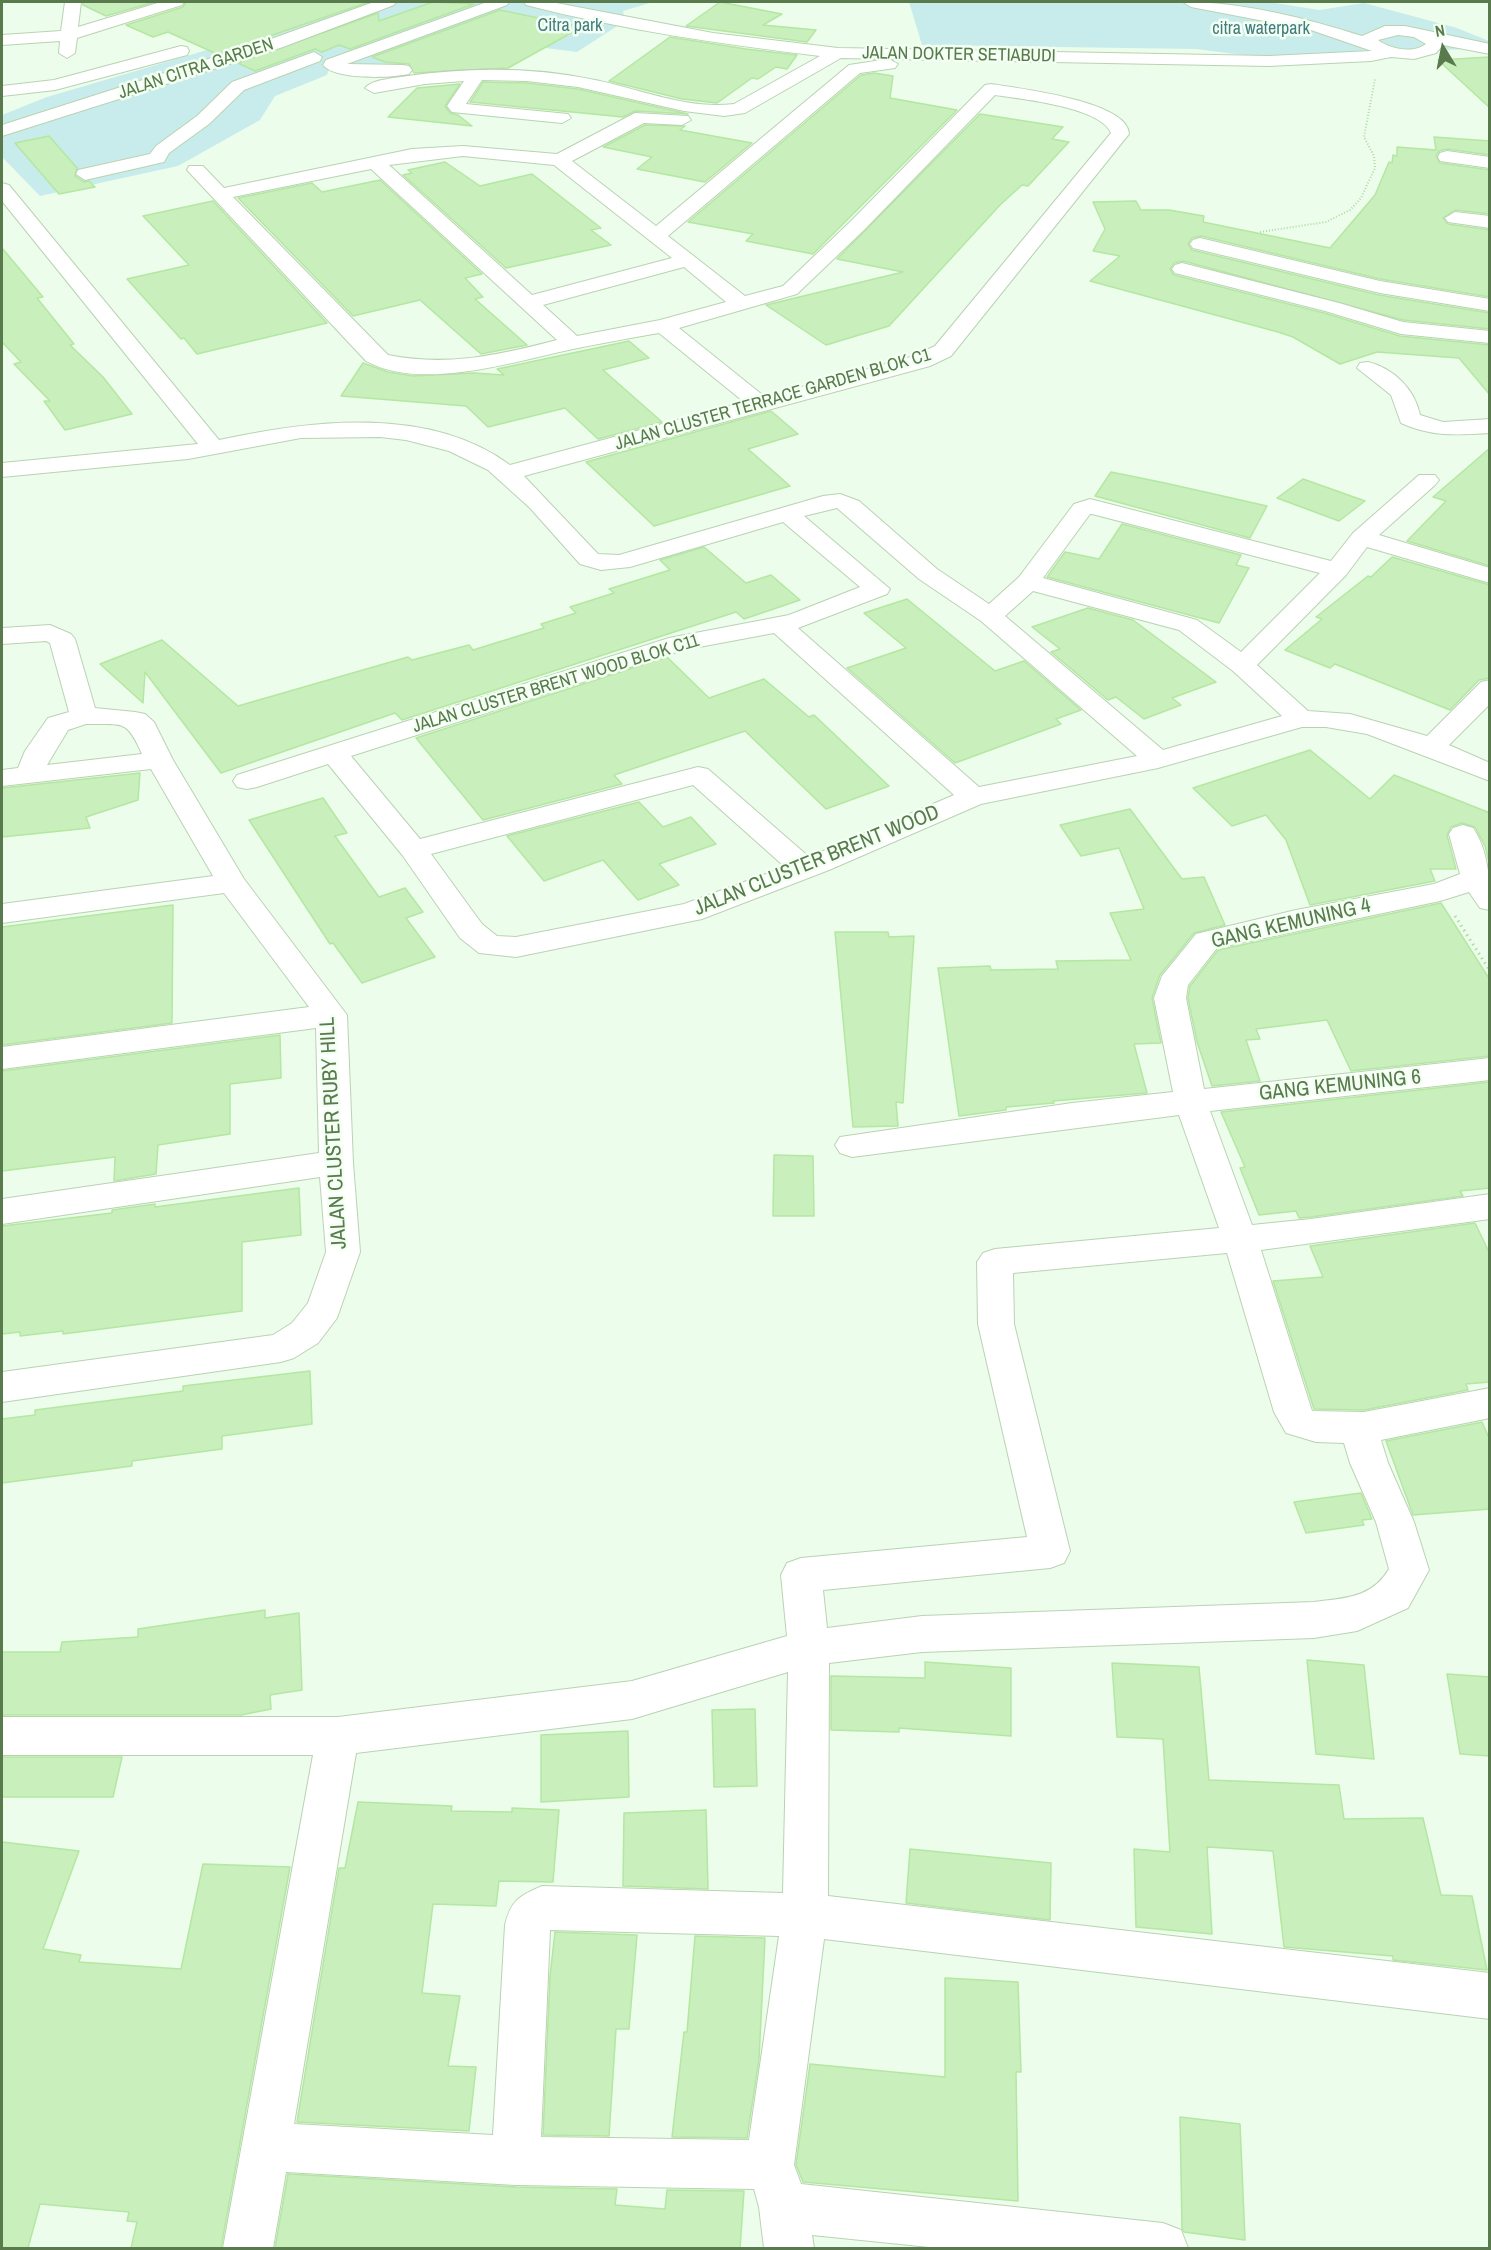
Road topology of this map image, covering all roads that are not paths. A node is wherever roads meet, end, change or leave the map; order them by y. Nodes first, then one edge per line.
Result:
1 (73, 2) edge
2 (176, 2) edge
3 (388, 2) edge
4 (501, 2) edge
5 (532, 2) edge
6 (1191, 2) edge
7 (69, 35) junction
8 (2, 40) edge
9 (277, 43) junction
10 (1373, 44) junction
11 (1429, 44) junction
12 (196, 47) dead end
13 (1490, 50) edge
14 (838, 53) junction
15 (314, 57) junction
16 (332, 64) junction
17 (582, 68) dead end
18 (477, 74) junction
19 (980, 80) junction
20 (63, 83) junction
21 (374, 88) dead end
22 (2, 91) edge
23 (562, 118) dead end
24 (732, 127) dead end
25 (753, 130) dead end
26 (2, 131) edge
27 (775, 134) junction
28 (1447, 157) dead end
29 (560, 160) junction
30 (374, 162) junction
31 (1490, 163) edge
32 (196, 170) dead end
33 (85, 174) dead end
34 (2, 189) edge
35 (222, 194) junction
36 (1455, 218) dead end
37 (1490, 222) edge
38 (655, 237) junction
39 (1200, 244) dead end
40 (685, 261) junction
41 (1182, 269) dead end
42 (530, 302) junction
43 (741, 303) junction
44 (1490, 305) edge
45 (663, 326) junction
46 (1490, 337) edge
47 (572, 343) junction
48 (1368, 368) dead end
49 (763, 406) junction
50 (1490, 426) edge
51 (213, 448) junction
52 (2, 470) edge
53 (507, 474) junction
54 (1426, 480) dead end
55 (786, 513) junction
56 (1362, 538) junction
57 (1337, 570) junction
58 (928, 574) junction
59 (1490, 576) edge
60 (1028, 582) junction
61 (878, 589) junction
62 (990, 616) junction
63 (780, 625) junction
64 (2, 636) edge
65 (1242, 665) junction
66 (1490, 688) edge
67 (84, 716) junction
68 (1301, 720) junction
69 (1431, 748) junction
70 (334, 753) junction
71 (159, 760) junction
72 (1158, 760) junction
73 (1490, 773) edge
74 (29, 775) junction
75 (2, 778) edge
76 (247, 781) dead end
77 (973, 797) junction
78 (1462, 834) dead end
79 (413, 850) junction
80 (805, 869) junction
81 (232, 883) junction
82 (1483, 890) edge
83 (2, 914) edge
84 (331, 1015) junction
85 (2, 1058) edge
86 (1490, 1069) edge
87 (1191, 1103) junction
88 (852, 1146) dead end
89 (336, 1163) junction
90 (1490, 1206) edge
91 (2, 1212) edge
92 (1240, 1239) junction
93 (2, 1387) edge
94 (1490, 1402) edge
95 (1359, 1428) junction
96 (809, 1648) junction
97 (2, 1736) edge
98 (338, 1736) junction
99 (805, 1915) junction
100 (1490, 1996) edge
101 (266, 2146) junction
102 (516, 2161) junction
103 (781, 2207) edge
104 (248, 2248) edge
105 (1163, 2248) edge

1 - 7 street
2 - 7 street
3 - 9 street, JALAN CITRA GARDEN
4 - 16 street
5 - 14 street, JALAN DOKTER SETIABUDI
6 - 10 street
7 - 8 street
7 - 20 street
9 - 15 street
9 - 26 street, JALAN CITRA GARDEN
10 - 11 street, JALAN DOKTER SETIABUDI
10 - 11 street
10 - 14 street, JALAN DOKTER SETIABUDI
11 - 13 street
12 - 20 street
14 - 18 street
15 - 16 street
15 - 33 street
16 - 17 street
18 - 21 street
18 - 23 street
19 - 27 street
19 - 43 street
19 - 49 street, JALAN CLUSTER TERRACE GARDEN BLOK C1
20 - 22 street
24 - 29 street
25 - 27 street
27 - 38 street
28 - 31 street
29 - 30 street
29 - 38 street
30 - 35 street
30 - 42 street
32 - 35 street
34 - 51 street
35 - 47 street
36 - 37 street
38 - 40 street
39 - 44 street
40 - 42 street
40 - 43 street
41 - 46 street
42 - 47 street
43 - 45 street
45 - 47 street
45 - 49 street
48 - 50 street
49 - 53 street, JALAN CLUSTER TERRACE GARDEN BLOK C1
51 - 52 street
51 - 53 street
53 - 55 street
54 - 56 street
55 - 58 street
55 - 61 street
56 - 57 street
56 - 59 street
57 - 60 street
57 - 65 street
58 - 61 street
58 - 62 street
60 - 62 street
60 - 65 street
61 - 63 street
62 - 72 street
63 - 70 street, JALAN CLUSTER BRENT WOOD BLOK C11
63 - 77 street
64 - 67 street
65 - 68 street
66 - 69 street
67 - 71 street, JALAN CLUSTER RUBY HILL
67 - 74 street
68 - 69 street, JALAN CLUSTER BRENT WOOD
68 - 72 street, JALAN CLUSTER BRENT WOOD
69 - 73 street, JALAN CLUSTER BRENT WOOD
70 - 76 street
70 - 79 street, JALAN CLUSTER BRENT WOOD
71 - 74 street
71 - 81 street, JALAN CLUSTER RUBY HILL
72 - 77 street, JALAN CLUSTER BRENT WOOD
74 - 75 street
77 - 80 street, JALAN CLUSTER BRENT WOOD
78 - 82 street
79 - 80 street
79 - 80 street, JALAN CLUSTER BRENT WOOD
81 - 83 street
81 - 84 street, JALAN CLUSTER RUBY HILL
82 - 87 street, GANG KEMUNING 4
84 - 85 street
84 - 89 street, JALAN CLUSTER RUBY HILL
86 - 87 street, GANG KEMUNING 6
87 - 88 street, GANG KEMUNING 6
87 - 92 street, GANG KEMUNING 4
89 - 91 street
89 - 93 street, JALAN CLUSTER RUBY HILL
90 - 92 street
92 - 95 street, GANG KEMUNING 4
92 - 96 street
94 - 95 street, GANG KEMUNING 4
95 - 96 street
96 - 98 street
96 - 99 street
97 - 98 street
98 - 101 street
99 - 100 street
99 - 102 street
99 - 103 street
101 - 102 street
101 - 104 street
102 - 103 street
103 - 105 street

